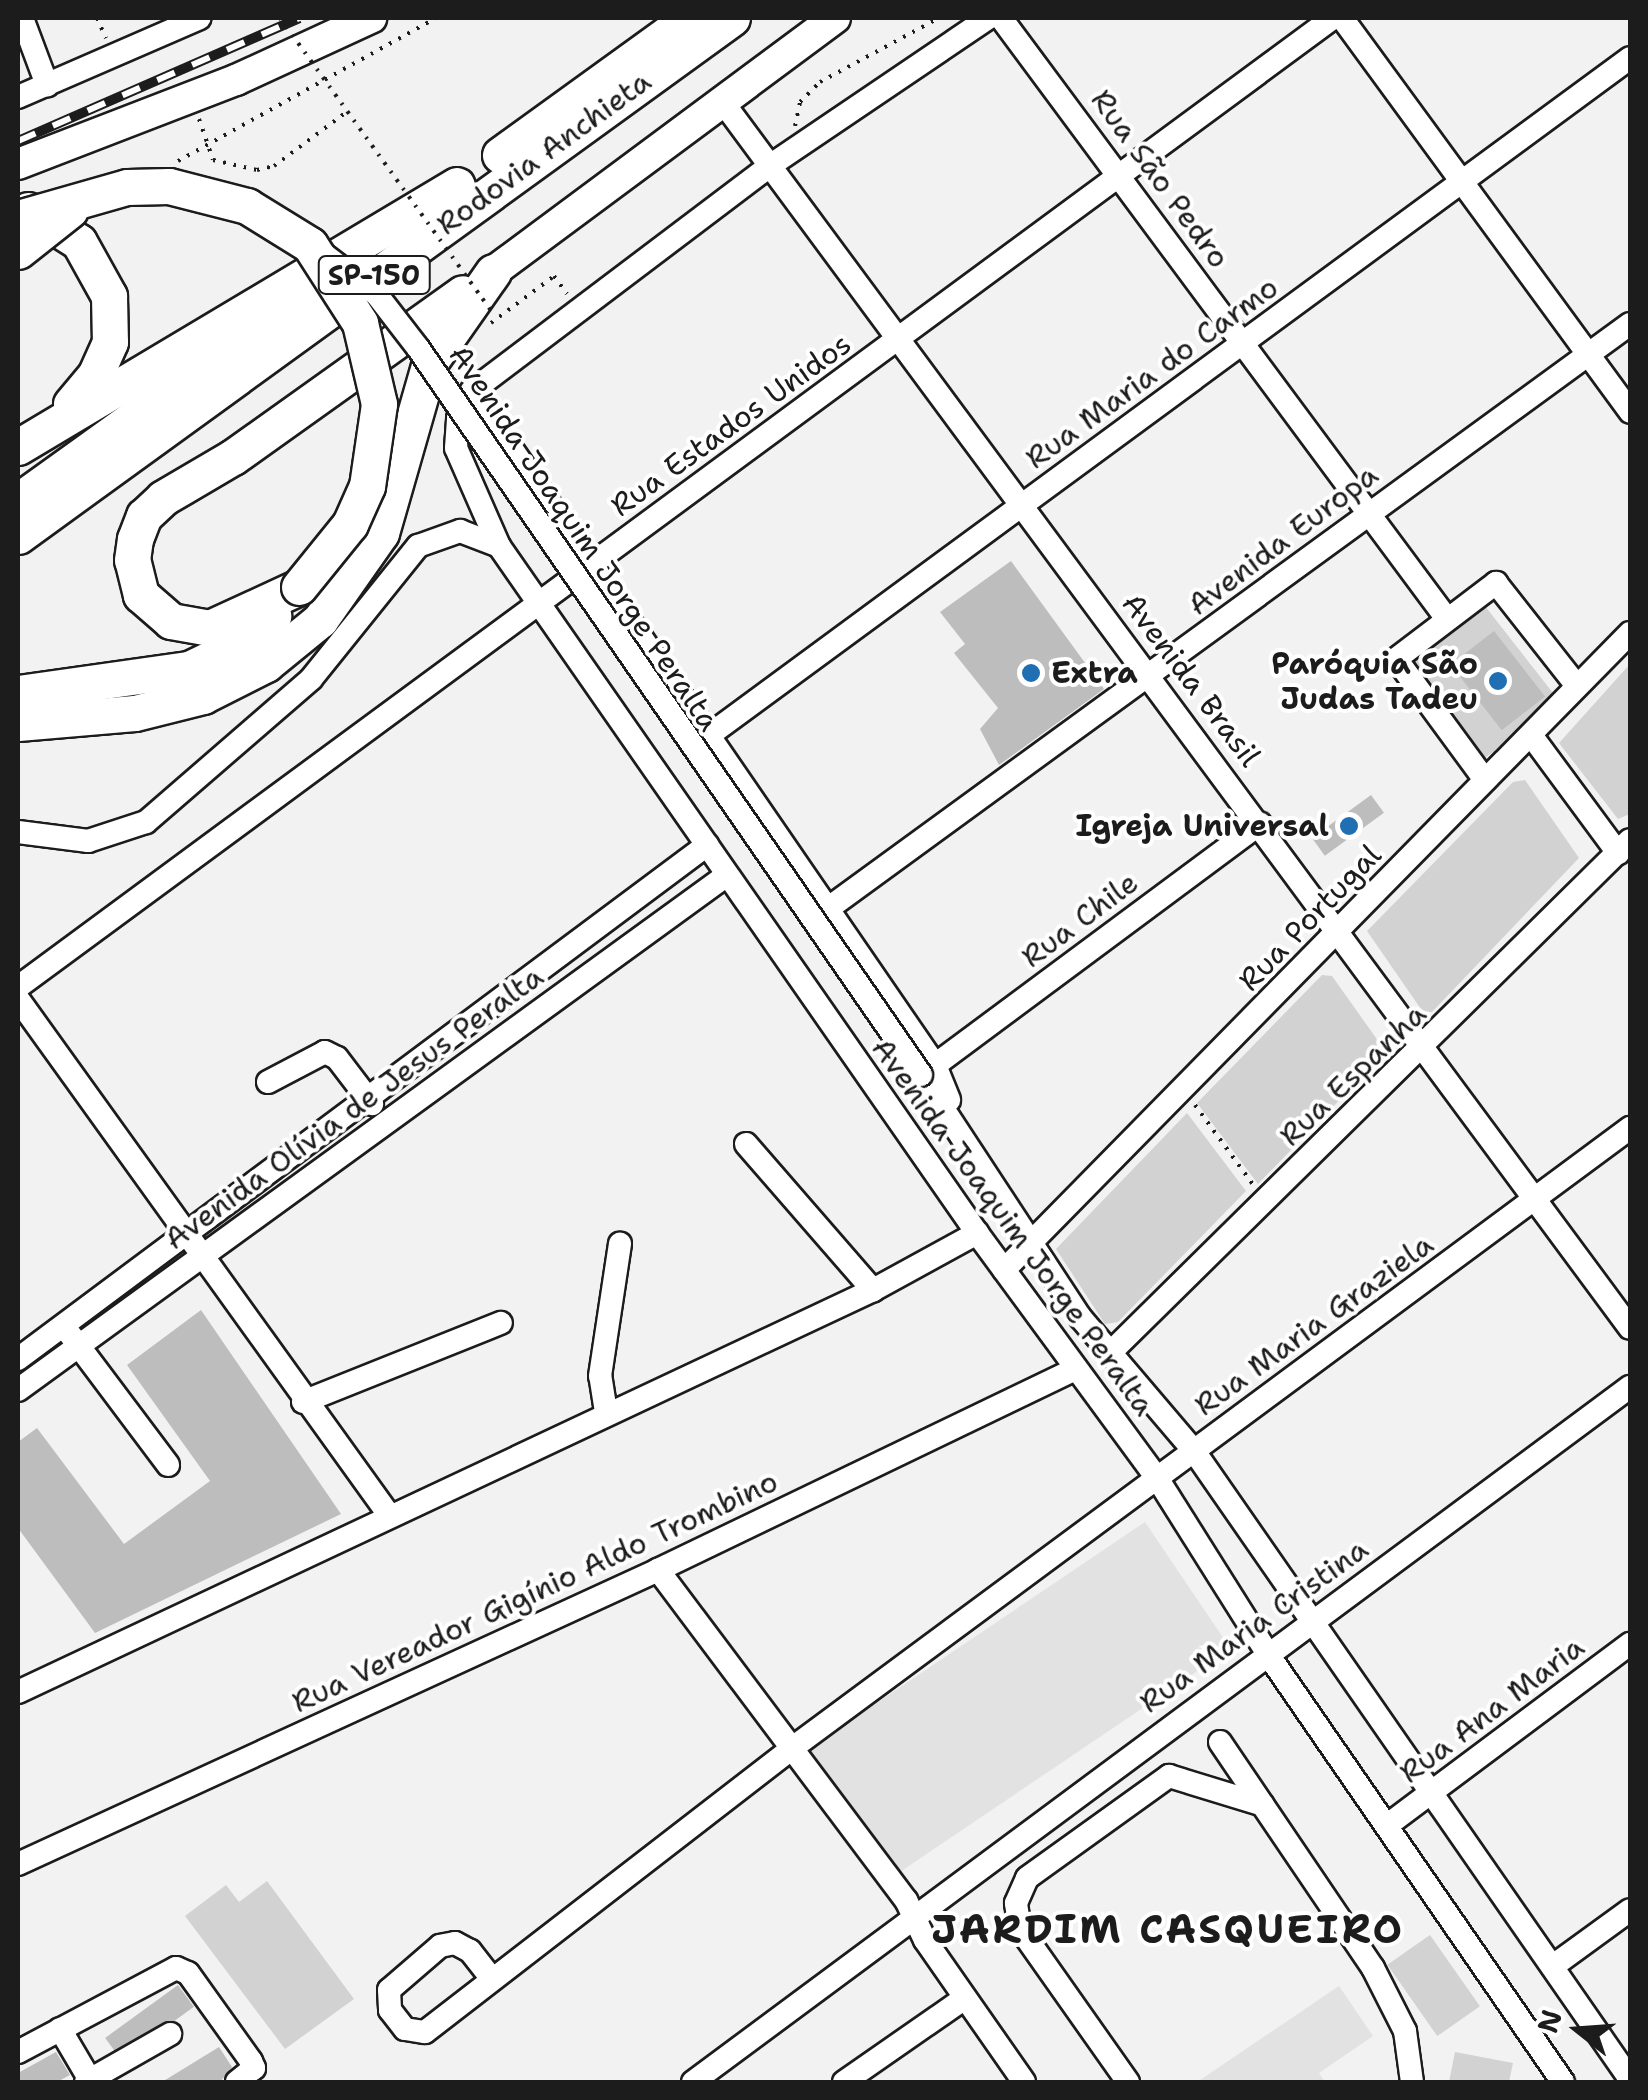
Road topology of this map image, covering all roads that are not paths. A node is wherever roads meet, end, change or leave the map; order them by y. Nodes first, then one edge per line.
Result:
1 (22, 18) edge
2 (200, 18) edge
3 (371, 18) edge
4 (689, 18) edge
5 (732, 18) edge
6 (835, 18) edge
7 (988, 18) edge
8 (1001, 18) edge
9 (1333, 18) edge
10 (1342, 18) edge
11 (1630, 58) edge
12 (47, 85) junction
13 (18, 97) edge
14 (722, 101) junction
15 (18, 164) edge
16 (771, 165) junction
17 (1123, 174) junction
18 (1460, 183) junction
19 (458, 185) junction
20 (86, 196) junction
21 (18, 206) edge
22 (18, 218) edge
23 (310, 245) junction
24 (18, 252) edge
25 (493, 272) junction
26 (1630, 324) edge
27 (902, 336) junction
28 (1244, 344) junction
29 (1589, 354) junction
30 (472, 391) junction
31 (1630, 412) edge
32 (52, 426) junction
33 (18, 447) edge
34 (18, 501) edge
35 (1024, 504) junction
36 (1366, 513) junction
37 (18, 536) edge
38 (499, 546) junction
39 (588, 568) junction
40 (299, 587) junction
41 (540, 603) junction
42 (1447, 619) junction
43 (1630, 634) edge
44 (1151, 676) junction
45 (1578, 686) junction
46 (35, 692) edge
47 (18, 723) edge
48 (1531, 735) junction
49 (708, 736) junction
50 (1484, 780) junction
51 (1260, 824) junction
52 (18, 832) edge
53 (707, 845) junction
54 (1624, 847) edge
55 (727, 875) junction
56 (826, 910) junction
57 (1340, 932) junction
58 (18, 987) edge
59 (18, 999) edge
60 (465, 1022) junction
61 (1424, 1048) junction
62 (485, 1051) junction
63 (928, 1070) junction
64 (268, 1082) dead end
65 (366, 1094) junction
66 (385, 1123) junction
67 (1630, 1128) edge
68 (746, 1144) dead end
69 (1538, 1197) junction
70 (977, 1233) junction
71 (185, 1238) junction
72 (620, 1243) dead end
73 (1033, 1245) junction
74 (198, 1258) junction
75 (1004, 1270) junction
76 (874, 1290) junction
77 (501, 1323) dead end
78 (64, 1327) junction
79 (1630, 1328) edge
80 (78, 1346) junction
81 (1113, 1350) junction
82 (18, 1360) edge
83 (1075, 1369) junction
84 (1630, 1387) edge
85 (18, 1390) edge
86 (303, 1402) junction
87 (606, 1412) junction
88 (1194, 1451) junction
89 (168, 1466) dead end
90 (1157, 1478) junction
91 (389, 1515) junction
92 (658, 1570) junction
93 (1312, 1620) junction
94 (1630, 1644) edge
95 (1267, 1653) junction
96 (18, 1692) edge
97 (1220, 1742) dead end
98 (792, 1749) junction
99 (1431, 1791) junction
100 (1263, 1805) junction
101 (1389, 1824) junction
102 (18, 1864) edge
103 (1630, 1910) edge
104 (914, 1917) junction
105 (1553, 1966) junction
106 (492, 1979) junction
107 (965, 1998) junction
108 (60, 2029) junction
109 (170, 2034) dead end
110 (18, 2052) edge
111 (1630, 2079) edge
112 (1018, 2080) edge
113 (88, 2081) edge
114 (848, 2081) edge
115 (237, 2082) edge
116 (694, 2082) edge
117 (1128, 2082) edge
118 (1412, 2082) edge
119 (1563, 2082) edge

1 - 12 street
2 - 12 street
3 - 15 main road
4 - 19 highway, Rodovia Anchieta / SP-150
5 - 37 highway, Rodovia Anchieta / SP-150
6 - 14 main road
7 - 16 street
8 - 17 street, Rua São Pedro
9 - 17 street, Rua Estados Unidos
10 - 18 street
11 - 18 street, Rua Maria do Carmo
12 - 13 street
14 - 16 street, Avenida Brasil
14 - 25 main road
16 - 27 street, Avenida Brasil
16 - 30 street
17 - 27 street, Rua Estados Unidos
17 - 28 street, Rua São Pedro
18 - 28 street, Rua Maria do Carmo
18 - 29 street
19 - 32 highway
19 - 34 highway, Rodovia Anchieta / SP-150
20 - 22 highway, bridge
20 - 23 highway, bridge
20 - 24 highway, bridge
21 - 32 highway
23 - 40 highway, bridge
23 - 63 street, Avenida Joaquim Jorge Peralta, bridge
25 - 40 highway
25 - 47 highway
26 - 29 street, Avenida Europa
27 - 35 street, Avenida Brasil
27 - 39 street, Rua Estados Unidos
28 - 35 street, Rua Maria do Carmo
28 - 36 street, Rua São Pedro
29 - 31 street
29 - 36 street, Avenida Europa
30 - 38 street, Avenida Joaquim Jorge Peralta
30 - 39 street, Avenida Joaquim Jorge Peralta
32 - 33 highway
35 - 44 street, Avenida Brasil
35 - 49 street, Rua Maria do Carmo
36 - 42 street, Rua São Pedro
36 - 44 street, Avenida Europa
38 - 41 street, Avenida Joaquim Jorge Peralta
38 - 52 street
39 - 41 street, Rua Estados Unidos
39 - 49 street, Avenida Joaquim Jorge Peralta
40 - 46 highway
41 - 53 street, Avenida Joaquim Jorge Peralta
41 - 58 street, Rua Estados Unidos
42 - 45 street
42 - 50 street
43 - 45 street, Rua Portugal
44 - 51 street, Avenida Brasil
44 - 56 street, Avenida Europa
45 - 48 street, Rua Portugal
48 - 50 street, Rua Portugal
48 - 54 street
49 - 56 street, Avenida Joaquim Jorge Peralta
50 - 57 street, Rua Portugal
51 - 57 street, Avenida Brasil
51 - 63 street, Rua Chile
53 - 55 street, Avenida Joaquim Jorge Peralta
53 - 60 street, Avenida Olívia de Jesus Peralta
54 - 61 street, Rua Espanha
55 - 62 street, Avenida Olívia de Jesus Peralta
55 - 70 street, Avenida Joaquim Jorge Peralta
56 - 63 street, Avenida Joaquim Jorge Peralta
57 - 61 street, Avenida Brasil
57 - 73 street, Rua Portugal
59 - 71 street
60 - 62 street
60 - 65 street, Avenida Olívia de Jesus Peralta
61 - 69 street, Avenida Brasil
61 - 81 street, Rua Espanha
62 - 66 street, Avenida Olívia de Jesus Peralta
63 - 73 street, Avenida Joaquim Jorge Peralta
64 - 65 street
65 - 66 street
65 - 71 street, Avenida Olívia de Jesus Peralta
66 - 74 street, Avenida Olívia de Jesus Peralta
67 - 69 street, Rua Maria Graziela
68 - 76 street
69 - 79 street, Avenida Brasil
69 - 88 street, Rua Maria Graziela
70 - 75 street, Avenida Joaquim Jorge Peralta
70 - 76 street
71 - 74 street
71 - 78 street, Avenida Olívia de Jesus Peralta
72 - 87 street
73 - 75 street, Rua Portugal
73 - 81 street, Avenida Joaquim Jorge Peralta
74 - 80 street, Avenida Olívia de Jesus Peralta
74 - 86 street
75 - 83 street, Avenida Joaquim Jorge Peralta
76 - 87 street
77 - 86 street
78 - 80 street
78 - 82 street, Avenida Olívia de Jesus Peralta
80 - 85 street, Avenida Olívia de Jesus Peralta
80 - 89 street
81 - 88 street, Avenida Joaquim Jorge Peralta
83 - 90 street, Avenida Joaquim Jorge Peralta
83 - 92 street, Rua Vereador Gigínio Aldo Trombino
84 - 93 street, Rua Maria Cristina
86 - 91 street
87 - 91 street
88 - 90 street, Rua Maria Graziela
88 - 93 street, Avenida Joaquim Jorge Peralta
90 - 95 street, Avenida Joaquim Jorge Peralta
90 - 98 street, Rua Maria Graziela
91 - 96 street
92 - 98 street
92 - 102 street, Rua Vereador Gigínio Aldo Trombino
93 - 95 street, Rua Maria Cristina
93 - 99 street, Avenida Joaquim Jorge Peralta
94 - 99 street, Rua Ana Maria
95 - 101 street, Avenida Joaquim Jorge Peralta
95 - 104 street, Rua Maria Cristina
97 - 100 street
98 - 104 street
98 - 106 street, Rua Maria Graziela
99 - 101 street, Rua Ana Maria
99 - 105 street, Avenida Joaquim Jorge Peralta
100 - 117 street
100 - 118 street
101 - 119 street, Avenida Joaquim Jorge Peralta
103 - 105 street
104 - 107 street
104 - 116 street, Rua Maria Cristina
105 - 111 street, Avenida Joaquim Jorge Peralta
106 - 106 street, Rua Maria Graziela
107 - 112 street
107 - 114 street
108 - 110 street
108 - 113 street
108 - 115 street
109 - 113 street

